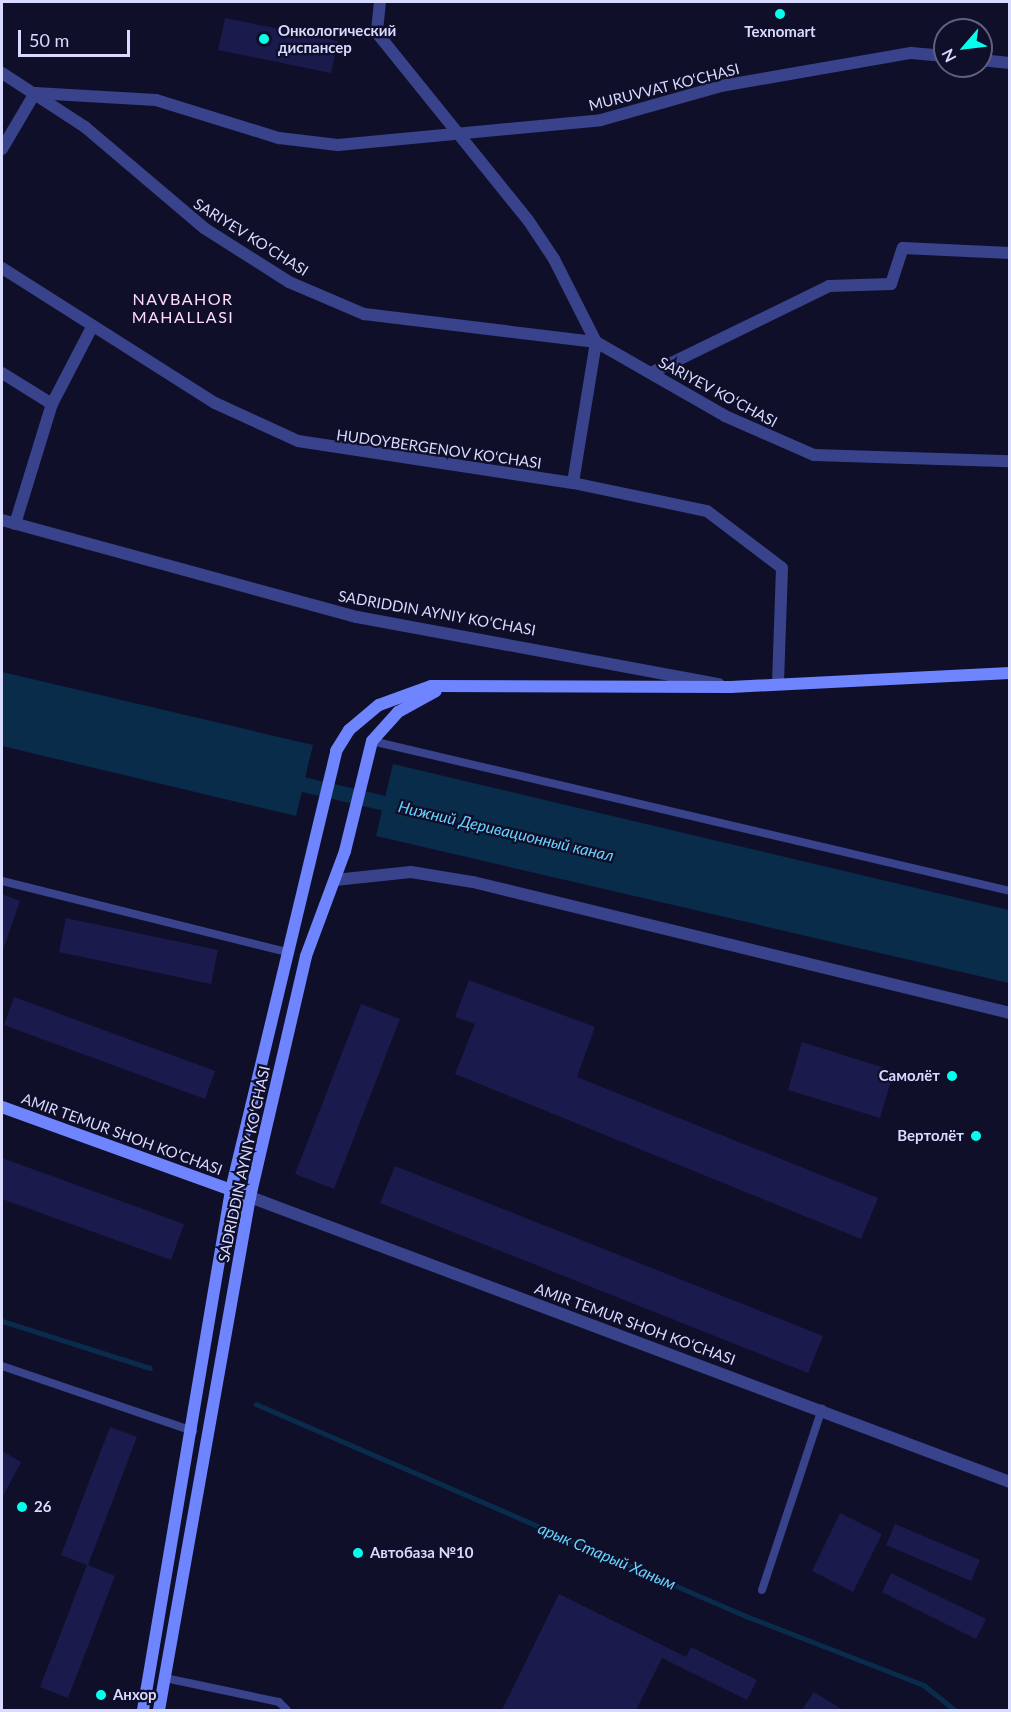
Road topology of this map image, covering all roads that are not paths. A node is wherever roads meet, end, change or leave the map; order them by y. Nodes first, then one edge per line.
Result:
1 (380, 2) edge
2 (933, 55) edge
3 (993, 61) edge
4 (1010, 63) edge
5 (2, 73) edge
6 (35, 93) junction
7 (461, 137) junction
8 (2, 149) edge
9 (1010, 253) edge
10 (2, 268) edge
11 (92, 327) junction
12 (596, 342) junction
13 (2, 373) edge
14 (651, 373) junction
15 (52, 404) junction
16 (1010, 461) edge
17 (573, 483) junction
18 (2, 520) edge
19 (15, 524) junction
20 (1010, 673) edge
21 (778, 684) junction
22 (463, 686) junction
23 (731, 687) junction
24 (372, 741) junction
25 (335, 880) junction
26 (2, 881) edge
27 (1010, 891) edge
28 (287, 952) junction
29 (1010, 1013) edge
30 (2, 1107) edge
31 (231, 1190) junction
32 (250, 1197) junction
33 (2, 1366) edge
34 (822, 1409) junction
35 (193, 1431) junction
36 (1010, 1482) edge
37 (762, 1590) dead end
38 (165, 1678) junction
39 (144, 1710) edge
40 (159, 1710) edge
41 (287, 1710) edge

1 - 7 street
2 - 7 street, MURUVVAT KO‘CHASI
3 - 4 street
5 - 6 street, SARIYEV KO‘CHASI
6 - 7 street, MURUVVAT KO‘CHASI
6 - 8 street
6 - 12 street, SARIYEV KO‘CHASI
7 - 12 street
9 - 14 street
10 - 11 street, HUDOYBERGENOV KO‘CHASI
11 - 15 street
11 - 17 street, HUDOYBERGENOV KO‘CHASI
12 - 14 street, SARIYEV KO‘CHASI
12 - 17 street
13 - 15 street
14 - 16 street, SARIYEV KO‘CHASI
15 - 19 street
17 - 21 street, HUDOYBERGENOV KO‘CHASI
18 - 19 street, SADRIDDIN AYNIY KO‘CHASI
19 - 23 street, SADRIDDIN AYNIY KO‘CHASI
20 - 21 main road, SADRIDDIN AYNIY KO‘CHASI
21 - 23 main road, SADRIDDIN AYNIY KO‘CHASI
22 - 23 main road, SADRIDDIN AYNIY KO‘CHASI
22 - 24 main road, SADRIDDIN AYNIY KO‘CHASI
22 - 28 main road, SADRIDDIN AYNIY KO‘CHASI
24 - 25 main road, SADRIDDIN AYNIY KO‘CHASI
24 - 27 lane
25 - 29 street
25 - 32 main road, SADRIDDIN AYNIY KO‘CHASI
26 - 28 lane
28 - 31 main road, SADRIDDIN AYNIY KO‘CHASI
30 - 31 main road, AMIR TEMUR SHOH KO‘CHASI
31 - 32 main road, AMIR TEMUR SHOH KO‘CHASI
31 - 35 main road, SADRIDDIN AYNIY KO‘CHASI
32 - 34 street, AMIR TEMUR SHOH KO‘CHASI
32 - 38 main road, SADRIDDIN AYNIY KO‘CHASI
33 - 35 lane
34 - 36 street, AMIR TEMUR SHOH KO‘CHASI
34 - 37 lane
35 - 39 main road, SADRIDDIN AYNIY KO‘CHASI
38 - 40 main road, SADRIDDIN AYNIY KO‘CHASI
38 - 41 lane

